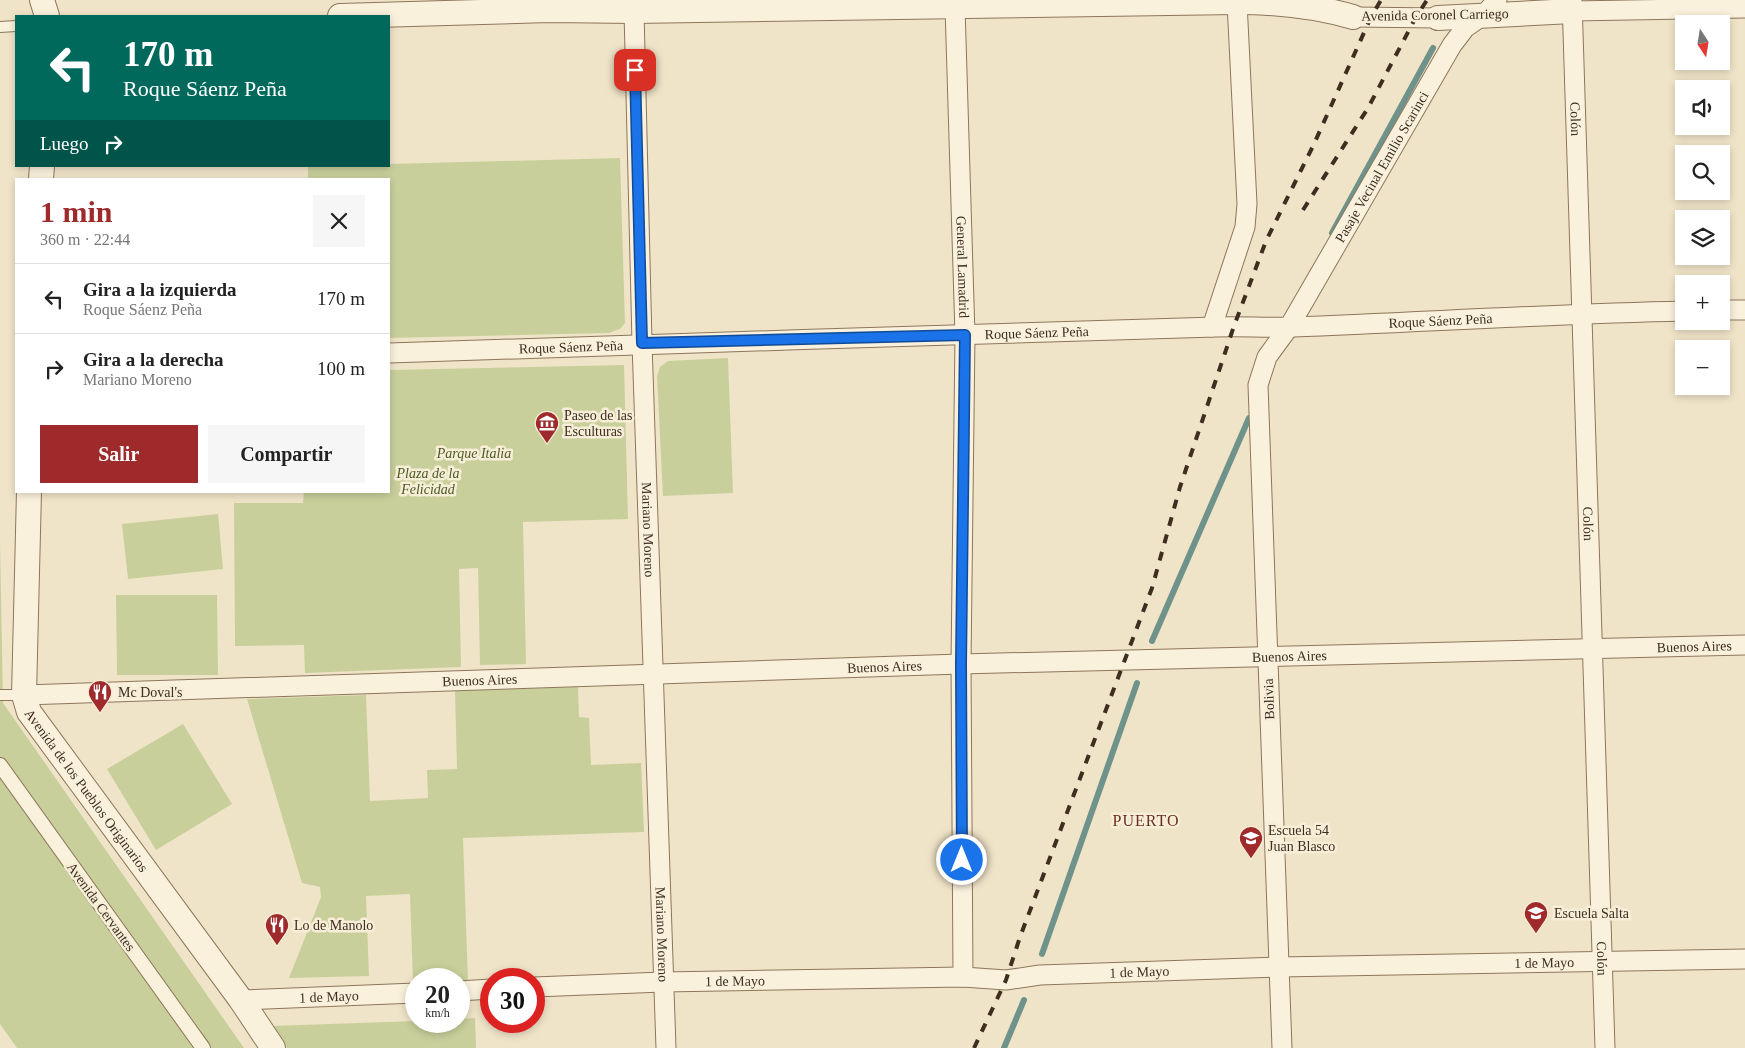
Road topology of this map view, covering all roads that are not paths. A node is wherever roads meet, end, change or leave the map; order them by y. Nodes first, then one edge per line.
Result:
1 (42, 0) edge
2 (55, 0) edge
3 (1237, 1) edge
4 (955, 6) junction
5 (1572, 6) edge
6 (1491, 7) edge
7 (1745, 8) edge
8 (634, 11) junction
9 (49, 15) edge
10 (49, 15) edge
11 (375, 15) edge
12 (1353, 16) joint
13 (1438, 18) joint
14 (15, 26) edge
15 (0, 27) edge
16 (1730, 310) edge
17 (1745, 310) edge
18 (1675, 311) edge
19 (1582, 313) junction
20 (1212, 327) junction
21 (1288, 327) junction
22 (965, 335) junction
23 (642, 343) junction
24 (390, 353) edge
25 (29, 493) edge
26 (1745, 645) edge
27 (1592, 648) junction
28 (1267, 656) junction
29 (961, 664) junction
30 (655, 675) junction
31 (0, 695) edge
32 (24, 695) junction
33 (0, 765) edge
34 (1745, 959) edge
35 (1602, 961) junction
36 (1279, 967) junction
37 (963, 978) junction
38 (663, 982) junction
39 (545, 987) edge
40 (405, 993) edge
41 (241, 1000) junction
42 (203, 1048) edge
43 (273, 1048) edge
44 (666, 1048) edge
45 (1282, 1048) edge
46 (1605, 1048) edge

1 - 9 street
2 - 10 street
3 - 4 street, Avenida Coronel Carriego
3 - 12 street, Avenida Coronel Carriego
3 - 20 street
4 - 8 street, Avenida Coronel Carriego
4 - 22 street, General Lamadrid
5 - 6 street, Avenida Coronel Carriego
5 - 7 street
5 - 19 street, Colón
6 - 13 street, Avenida Coronel Carriego
6 - 21 street, Pasaje Vecinal Emilio Scarinci
8 - 11 street, Avenida Coronel Carriego
8 - 23 street, Mariano Moreno
12 - 13 street, Avenida Coronel Carriego
14 - 15 lane
16 - 17 street
18 - 19 street, Roque Sáenz Peña
19 - 21 street, Roque Sáenz Peña
19 - 27 street, Colón
20 - 21 street, Roque Sáenz Peña
20 - 22 street, Roque Sáenz Peña
21 - 28 street, Bolivia
22 - 23 street, Roque Sáenz Peña
22 - 29 street, General Lamadrid
23 - 24 street, Roque Sáenz Peña
23 - 30 street, Mariano Moreno
25 - 32 street, Avenida de los Pueblos Originarios
26 - 27 street, Buenos Aires
27 - 28 street, Buenos Aires
27 - 35 street, Colón
28 - 29 street, Buenos Aires
28 - 36 street, Bolivia
29 - 30 street, Buenos Aires
29 - 37 street, General Lamadrid
30 - 32 street, Buenos Aires
30 - 38 street, Mariano Moreno
31 - 32 lane
32 - 41 street, Avenida de los Pueblos Originarios
33 - 42 street, Avenida Cervantes
34 - 35 street, 1 de Mayo
35 - 36 street, 1 de Mayo
35 - 46 street, Colón
36 - 37 street, 1 de Mayo
36 - 45 street, Bolivia
37 - 38 street, 1 de Mayo
38 - 39 street, 1 de Mayo
38 - 44 street, Mariano Moreno
40 - 41 street, 1 de Mayo
41 - 43 street, Avenida de los Pueblos Originarios

